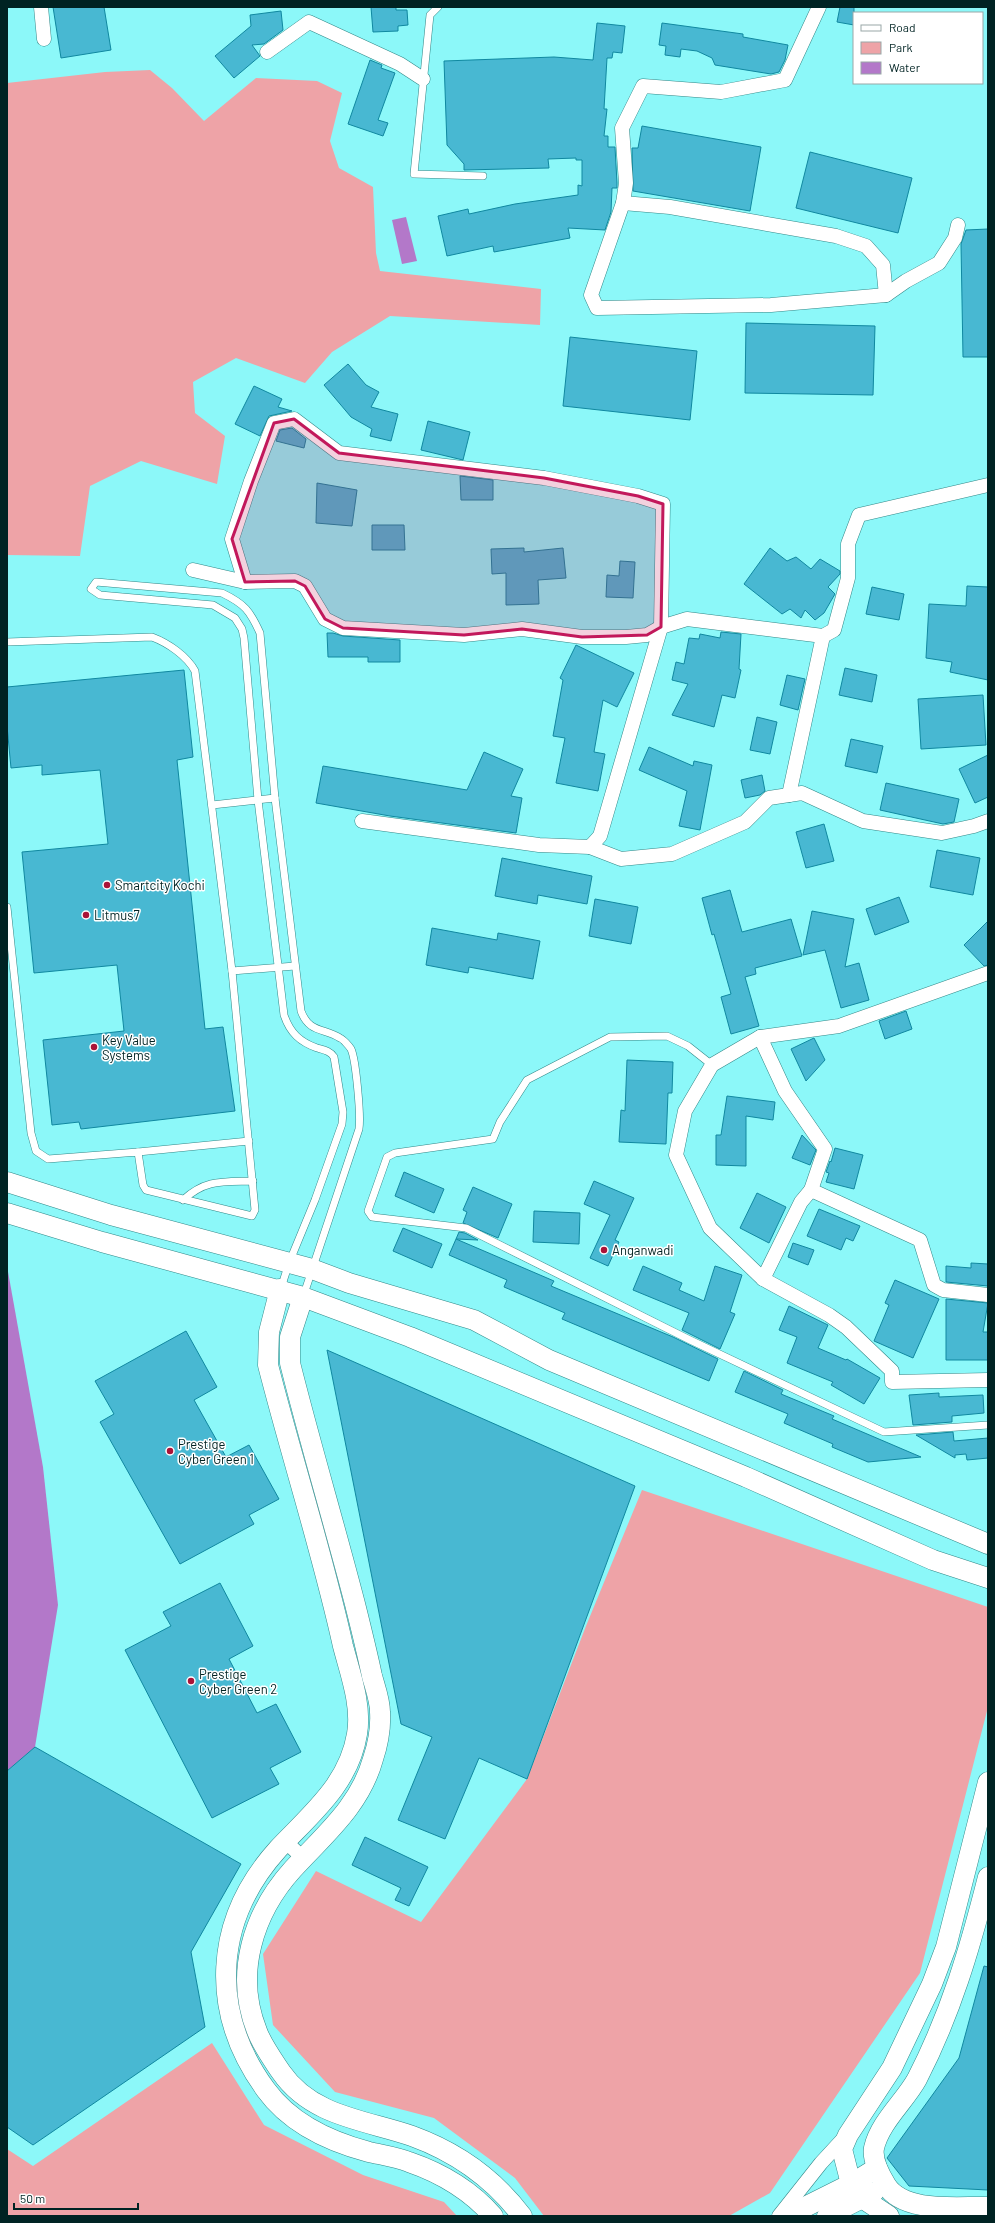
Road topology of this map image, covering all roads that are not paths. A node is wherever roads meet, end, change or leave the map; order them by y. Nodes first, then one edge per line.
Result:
1 (41, 7) edge
2 (438, 7) edge
3 (819, 7) edge
4 (44, 38) dead end
5 (267, 52) dead end
6 (423, 79) junction
7 (483, 176) dead end
8 (623, 203) junction
9 (958, 225) dead end
10 (886, 295) junction
11 (988, 486) edge
12 (193, 570) dead end
13 (245, 582) junction
14 (661, 626) junction
15 (823, 636) junction
16 (7, 642) edge
17 (789, 795) junction
18 (275, 798) junction
19 (258, 800) junction
20 (212, 805) junction
21 (362, 821) dead end
22 (988, 821) edge
23 (590, 847) junction
24 (7, 907) edge
25 (295, 966) junction
26 (278, 967) junction
27 (232, 971) junction
28 (988, 973) edge
29 (760, 1037) junction
30 (712, 1065) junction
31 (249, 1141) junction
32 (138, 1152) junction
33 (253, 1181) junction
34 (7, 1182) edge
35 (811, 1190) junction
36 (183, 1200) junction
37 (7, 1213) edge
38 (289, 1263) junction
39 (312, 1269) junction
40 (763, 1279) junction
41 (280, 1289) junction
42 (988, 1295) edge
43 (303, 1297) junction
44 (988, 1380) edge
45 (988, 1425) edge
46 (988, 1544) edge
47 (988, 1578) edge
48 (349, 1579) junction
49 (328, 1586) junction
50 (988, 1782) edge
51 (286, 1842) junction
52 (303, 1858) junction
53 (988, 1877) edge
54 (946, 1947) junction
55 (968, 1954) junction
56 (295, 2088) junction
57 (280, 2105) junction
58 (848, 2135) junction
59 (877, 2168) junction
60 (886, 2186) junction
61 (856, 2191) junction
62 (988, 2207) edge
63 (493, 2216) edge
64 (522, 2216) edge
65 (779, 2216) edge
66 (786, 2216) edge
67 (827, 2216) edge
68 (889, 2216) edge

1 - 4 street
2 - 6 lane
3 - 8 street
5 - 6 street
6 - 7 lane
8 - 10 street
8 - 10 street
9 - 10 street
11 - 15 street
12 - 13 street
13 - 14 street
13 - 14 street
14 - 15 street
14 - 23 street
15 - 17 street
16 - 20 lane
17 - 22 street
17 - 23 street
18 - 19 lane
18 - 19 lane
18 - 25 lane
19 - 20 lane
19 - 26 lane
20 - 27 lane
21 - 23 street
24 - 32 lane
25 - 26 lane
25 - 39 lane
26 - 27 lane
26 - 38 lane
27 - 31 lane
28 - 29 street
29 - 30 street
29 - 35 street
30 - 40 street
30 - 45 lane
31 - 32 lane
31 - 33 lane
32 - 36 lane
33 - 36 lane
33 - 36 lane
34 - 38 street
35 - 40 street
35 - 42 street
37 - 41 street
38 - 39 street
38 - 41 lane
39 - 43 lane
39 - 46 street
40 - 44 street
41 - 43 street
41 - 49 street
43 - 47 street
43 - 48 street
48 - 49 street
48 - 52 street
49 - 51 street
50 - 54 street
51 - 52 street
51 - 57 street
52 - 56 street
53 - 55 street
54 - 55 street
54 - 58 street
55 - 59 street
56 - 57 street
56 - 64 street
57 - 63 street
58 - 61 street
58 - 65 street
59 - 60 street
59 - 61 street
60 - 61 street
60 - 62 street
61 - 66 street
61 - 67 street
61 - 68 street

